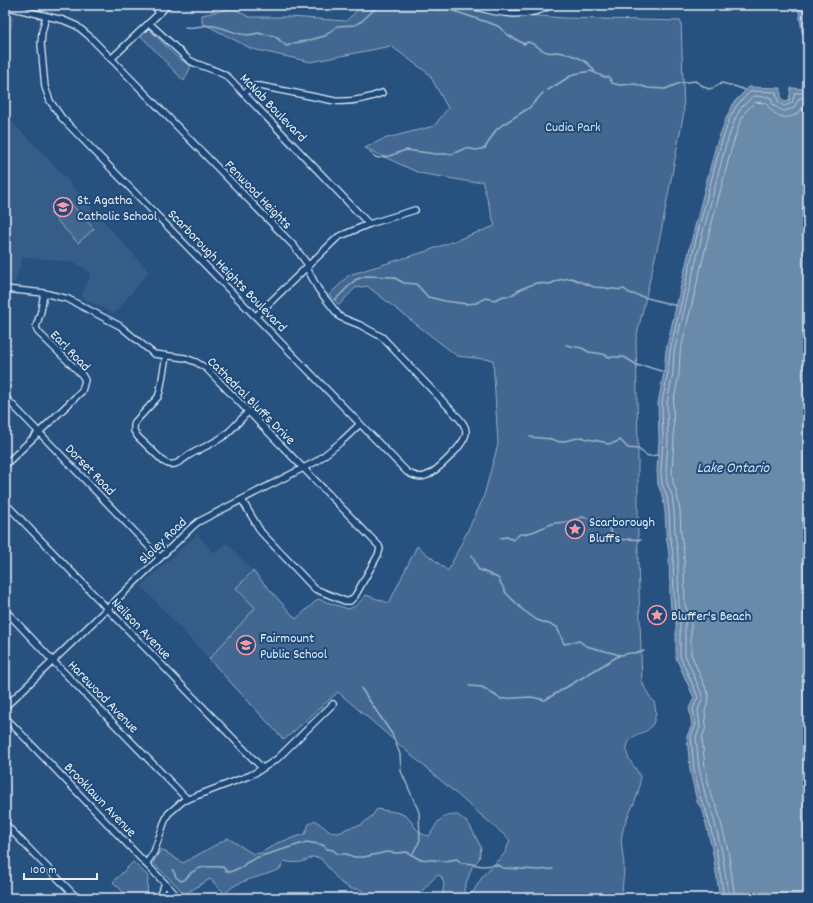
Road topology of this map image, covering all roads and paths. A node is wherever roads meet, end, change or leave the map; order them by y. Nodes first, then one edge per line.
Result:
1 (154, 5) edge
2 (168, 5) edge
3 (469, 5) edge
4 (551, 5) edge
5 (5, 6) edge
6 (159, 13) junction
7 (46, 16) junction
8 (149, 23) junction
9 (111, 59) junction
10 (244, 93) junction
11 (382, 93) dead end
12 (415, 210) dead end
13 (369, 224) junction
14 (308, 265) junction
15 (5, 289) edge
16 (44, 293) junction
17 (256, 316) junction
18 (166, 356) junction
19 (5, 397) edge
20 (248, 412) junction
21 (360, 424) junction
22 (39, 432) junction
23 (5, 465) edge
24 (303, 468) junction
25 (421, 476) joint
26 (242, 500) junction
27 (5, 504) edge
28 (160, 558) junction
29 (5, 610) edge
30 (107, 610) junction
31 (53, 661) junction
32 (333, 704) dead end
33 (5, 707) edge
34 (5, 716) edge
35 (262, 768) junction
36 (188, 798) junction
37 (5, 824) edge
38 (146, 864) junction
39 (165, 884) junction
40 (77, 898) edge
41 (158, 898) edge
42 (179, 898) edge

1 - 6 street
2 - 6 street
3 - 4 street
5 - 7 street, Fenwood Heights
6 - 8 street
7 - 9 street, Fenwood Heights
7 - 17 street, Scarborough Heights Boulevard
8 - 9 street
8 - 10 street, McNab Boulevard
9 - 14 street, Fenwood Heights
10 - 11 street
10 - 13 street, McNab Boulevard
12 - 13 street
13 - 14 street
14 - 17 street
14 - 25 street, Fenwood Heights
15 - 16 street, Cathedral Bluffs Drive
16 - 18 street, Cathedral Bluffs Drive
16 - 22 street, Earl Road
17 - 21 street, Scarborough Heights Boulevard
18 - 20 street, Cathedral Bluffs Drive
18 - 20 street
19 - 22 street, Dorset Road
20 - 24 street, Cathedral Bluffs Drive
21 - 24 street, Sloley Road
21 - 25 street, Scarborough Heights Boulevard
22 - 23 street, Earl Road
22 - 28 street, Dorset Road
24 - 26 street, Sloley Road
24 - 26 street, Cathedral Bluffs Drive
26 - 28 street, Sloley Road
27 - 30 street, Neilson Avenue
28 - 30 street, Sloley Road
29 - 31 street, Harewood Avenue
30 - 31 street, Sloley Road
30 - 35 street, Neilson Avenue
31 - 33 street, Sloley Road
31 - 36 street, Harewood Avenue
32 - 35 street
34 - 38 street, Brooklawn Avenue
35 - 36 street
36 - 38 street
37 - 40 street
38 - 39 street, Brooklawn Avenue
39 - 41 street
39 - 42 street, Brooklawn Avenue

